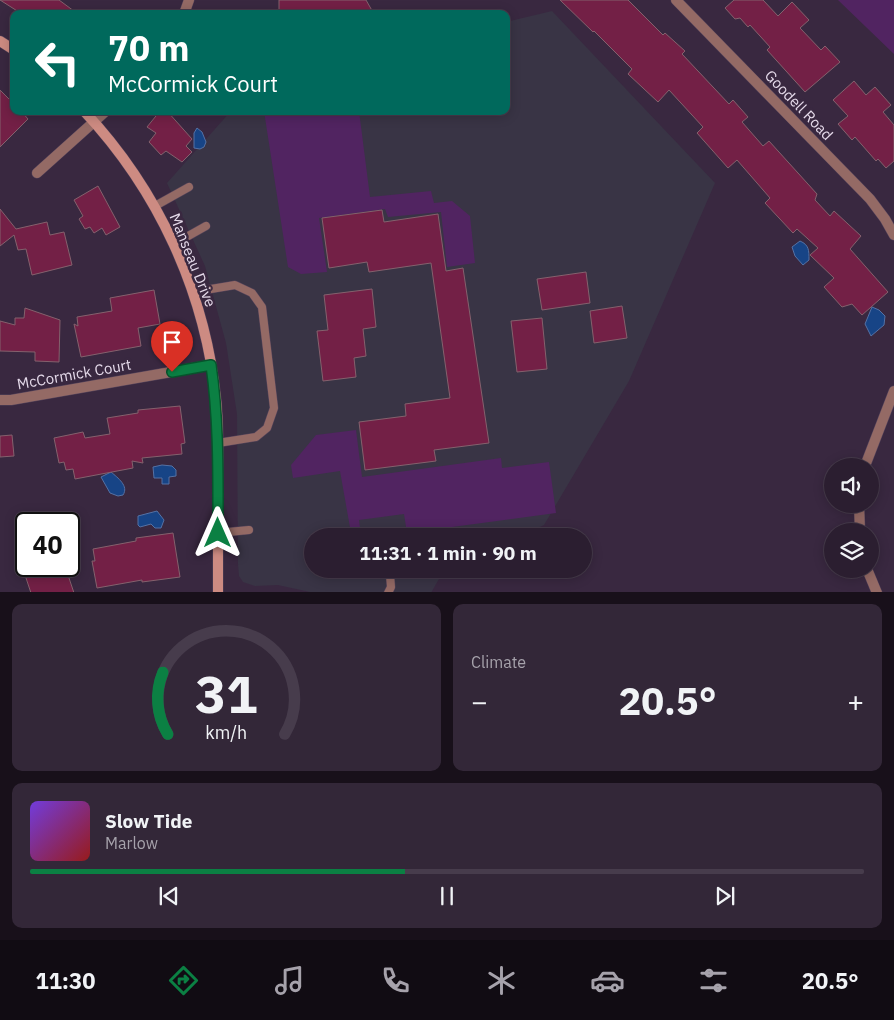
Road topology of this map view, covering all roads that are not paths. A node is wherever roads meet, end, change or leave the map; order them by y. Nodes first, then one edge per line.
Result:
1 (676, 0) edge
2 (88, 115) edge
3 (102, 115) edge
4 (94, 122) junction
5 (37, 173) dead end
6 (188, 187) dead end
7 (155, 206) junction
8 (206, 226) dead end
9 (894, 235) edge
10 (174, 244) junction
11 (193, 292) junction
12 (211, 365) junction
13 (894, 391) edge
14 (0, 400) edge
15 (218, 443) junction
16 (867, 458) edge
17 (249, 530) dead end
18 (218, 533) junction
19 (390, 578) edge
20 (871, 578) edge
21 (218, 592) edge
22 (388, 592) edge
23 (877, 592) edge

1 - 9 street, Goodell Road
2 - 4 street, Manseau Drive
3 - 4 street
4 - 5 street
4 - 7 street, Manseau Drive
6 - 7 lane
7 - 10 street, Manseau Drive
8 - 10 lane
10 - 11 street, Manseau Drive
11 - 12 street, Manseau Drive
11 - 15 lane
12 - 14 street, McCormick Court
12 - 15 street, Manseau Drive
13 - 16 street
15 - 18 street, Manseau Drive
17 - 18 lane
18 - 21 street, Manseau Drive
19 - 22 lane
20 - 23 street

